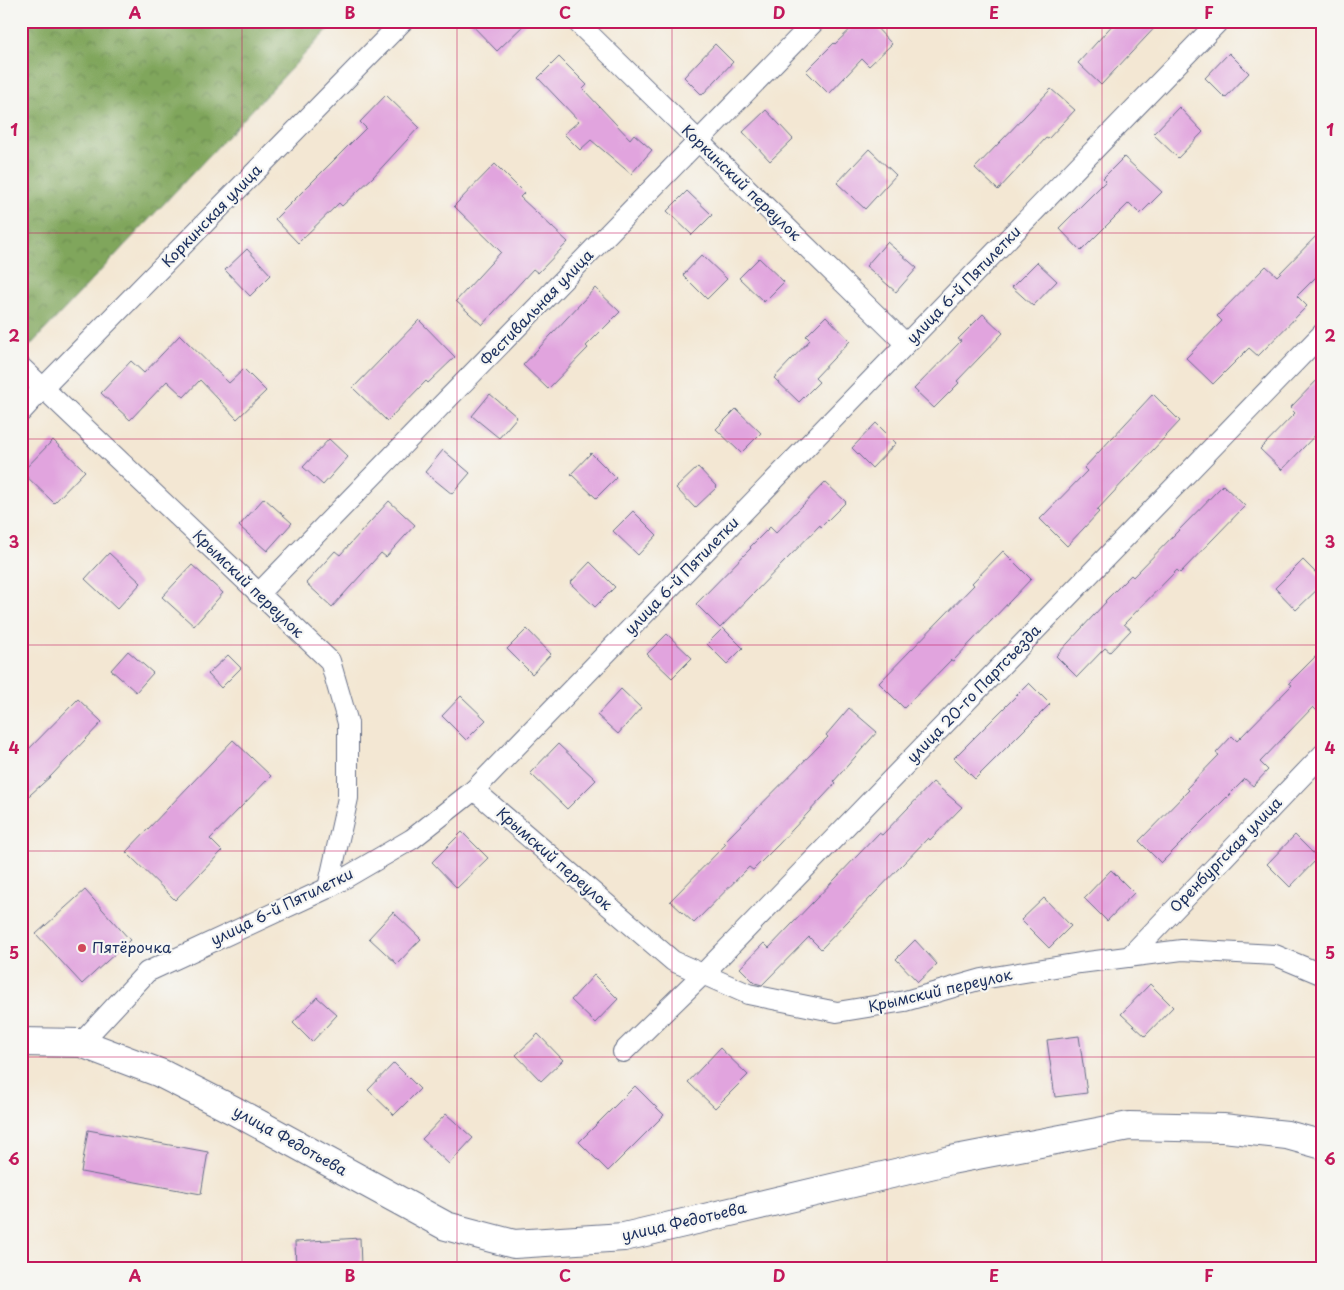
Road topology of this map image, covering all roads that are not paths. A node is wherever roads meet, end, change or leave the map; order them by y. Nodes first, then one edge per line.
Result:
1 (403, 21) edge
2 (576, 21) edge
3 (815, 21) edge
4 (1219, 21) edge
5 (698, 142) junction
6 (1323, 333) edge
7 (906, 344) junction
8 (21, 367) edge
9 (43, 388) junction
10 (21, 412) edge
11 (258, 594) junction
12 (1323, 754) edge
13 (474, 790) junction
14 (328, 888) junction
15 (1129, 957) junction
16 (703, 974) junction
17 (1323, 975) edge
18 (21, 1042) edge
19 (81, 1043) junction
20 (623, 1052) dead end
21 (1323, 1145) edge

1 - 9 street, Коркинская улица
2 - 5 street, Коркинский переулок
3 - 5 street, Фестивальная улица
4 - 7 street, улица 6-й Пятилетки
5 - 7 street, Коркинский переулок
5 - 11 street, Фестивальная улица
6 - 16 street, улица 20-го Партсъезда
7 - 13 street, улица 6-й Пятилетки
8 - 9 street, Крымский переулок
9 - 10 street, Коркинская улица
9 - 11 street, Крымский переулок
11 - 14 street, Крымский переулок
12 - 15 street, Оренбургская улица
13 - 14 street, улица 6-й Пятилетки
13 - 16 street, Крымский переулок
14 - 19 street, улица 6-й Пятилетки
15 - 16 street, Крымский переулок
15 - 17 street, Крымский переулок
16 - 20 street, улица 20-го Партсъезда
18 - 19 main road, улица Федотьева
19 - 21 main road, улица Федотьева

